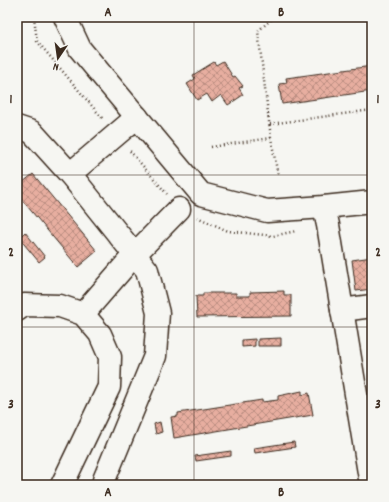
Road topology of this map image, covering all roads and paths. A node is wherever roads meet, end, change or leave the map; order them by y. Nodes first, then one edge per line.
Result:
1 (65, 17) edge
2 (274, 17) edge
3 (372, 110) edge
4 (137, 117) junction
5 (270, 124) junction
6 (17, 127) edge
7 (271, 138) junction
8 (211, 147) dead end
9 (70, 174) junction
10 (278, 176) dead end
11 (372, 202) edge
12 (324, 207) junction
13 (179, 209) dead end
14 (135, 254) junction
15 (372, 306) edge
16 (17, 310) edge
17 (342, 310) junction
18 (84, 314) junction
19 (371, 472) edge
20 (62, 485) edge
21 (105, 485) edge

1 - 4 street
2 - 5 path
3 - 5 path
4 - 9 street
4 - 12 street
5 - 7 path
6 - 9 street
7 - 8 path
7 - 10 path
9 - 14 street
11 - 12 street
12 - 17 street
13 - 14 street
14 - 18 street
14 - 21 street
15 - 17 street
16 - 18 street
17 - 19 street
18 - 20 street

